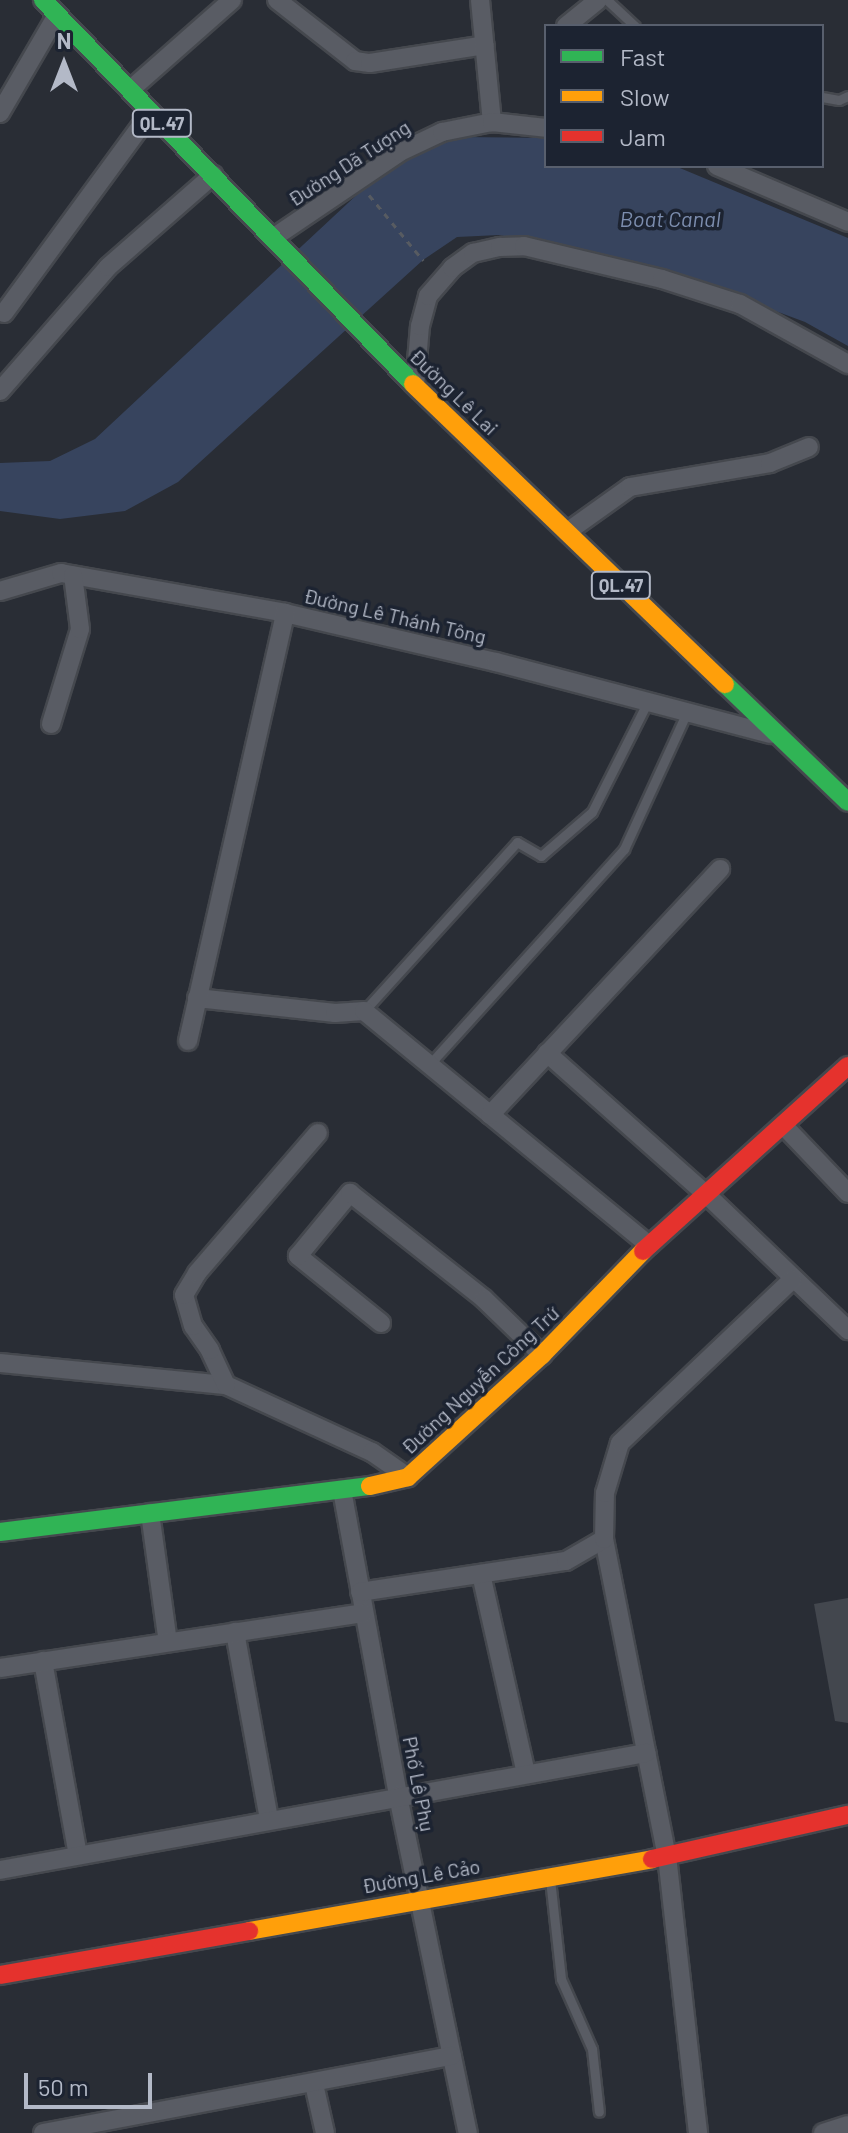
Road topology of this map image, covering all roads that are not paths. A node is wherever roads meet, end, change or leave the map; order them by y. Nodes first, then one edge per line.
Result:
1 (43, 0) edge
2 (232, 0) edge
3 (277, 0) edge
4 (480, 0) edge
5 (598, 0) edge
6 (607, 0) edge
7 (57, 15) junction
8 (568, 24) edge
9 (633, 24) edge
10 (485, 45) junction
11 (130, 90) junction
12 (848, 96) edge
13 (824, 97) edge
14 (151, 112) junction
15 (0, 113) edge
16 (492, 122) junction
17 (544, 128) edge
18 (722, 168) edge
19 (213, 175) junction
20 (848, 222) edge
21 (277, 242) junction
22 (4, 313) dead end
23 (848, 364) edge
24 (415, 385) junction
25 (0, 391) edge
26 (809, 447) dead end
27 (567, 532) junction
28 (73, 575) junction
29 (0, 591) edge
30 (285, 613) junction
31 (648, 701) junction
32 (687, 712) junction
33 (51, 724) dead end
34 (778, 735) junction
35 (848, 802) edge
36 (720, 869) dead end
37 (197, 998) junction
38 (364, 1011) junction
39 (188, 1041) dead end
40 (547, 1053) junction
41 (429, 1065) junction
42 (848, 1066) edge
43 (490, 1115) junction
44 (783, 1125) junction
45 (318, 1133) dead end
46 (848, 1193) edge
47 (706, 1194) junction
48 (649, 1245) junction
49 (793, 1279) junction
50 (381, 1323) dead end
51 (848, 1330) edge
52 (542, 1355) junction
53 (0, 1363) edge
54 (226, 1385) junction
55 (408, 1477) junction
56 (342, 1490) junction
57 (150, 1513) junction
58 (0, 1532) edge
59 (604, 1539) junction
60 (481, 1574) junction
61 (360, 1592) junction
62 (364, 1613) junction
63 (235, 1632) junction
64 (168, 1642) junction
65 (43, 1661) junction
66 (0, 1668) edge
67 (646, 1753) junction
68 (526, 1774) junction
69 (398, 1796) junction
70 (848, 1815) edge
71 (269, 1820) junction
72 (78, 1855) junction
73 (667, 1856) junction
74 (0, 1870) edge
75 (550, 1876) junction
76 (419, 1899) junction
77 (0, 1975) edge
78 (452, 2056) junction
79 (314, 2084) junction
80 (599, 2112) dead end
81 (848, 2125) edge
82 (127, 2126) edge
83 (43, 2133) edge
84 (325, 2133) edge
85 (468, 2133) edge
86 (698, 2133) edge
87 (823, 2133) edge

1 - 7 main road, Đường Lê Lai / QL.47
2 - 11 street
3 - 10 street
4 - 10 street
5 - 8 street
6 - 9 lane
7 - 11 main road, Đường Lê Lai / QL.47
7 - 15 street
10 - 16 street
11 - 14 main road, Đường Lê Lai / QL.47
12 - 13 lane
14 - 19 main road, Đường Lê Lai / QL.47
14 - 22 street
16 - 17 street, Đường Dã Tượng
16 - 21 street, Đường Dã Tượng
18 - 20 street
19 - 21 main road, Đường Lê Lai / QL.47
19 - 25 street
21 - 24 main road, Đường Lê Lai / QL.47
23 - 24 street
24 - 27 main road, Đường Lê Lai / QL.47
26 - 27 street
27 - 34 main road, Đường Lê Lai / QL.47
28 - 29 street, Đường Lê Thánh Tông
28 - 30 street, Đường Lê Thánh Tông
28 - 33 street
30 - 31 street, Đường Lê Thánh Tông
30 - 37 street
31 - 32 street, Đường Lê Thánh Tông
31 - 38 lane
32 - 34 street, Đường Lê Thánh Tông
32 - 41 lane
34 - 35 main road, Đường Lê Lai / QL.47
36 - 40 street
37 - 38 street
37 - 39 street
38 - 41 street
40 - 43 street
40 - 47 street
41 - 43 street
42 - 44 main road, Đường Nguyễn Công Trứ
43 - 48 street
44 - 46 street
44 - 47 main road, Đường Nguyễn Công Trứ
45 - 54 street
47 - 48 main road, Đường Nguyễn Công Trứ
47 - 49 street
48 - 52 main road, Đường Nguyễn Công Trứ
49 - 51 street
49 - 59 street
50 - 52 street
52 - 55 main road, Đường Nguyễn Công Trứ
53 - 54 street
54 - 55 street
55 - 56 main road, Đường Nguyễn Công Trứ
56 - 57 main road, Đường Nguyễn Công Trứ
56 - 61 street, Phố Lê Phụ
57 - 58 main road, Đường Nguyễn Công Trứ
57 - 64 street
59 - 60 street
59 - 67 street
60 - 61 street
60 - 68 street
61 - 62 street, Phố Lê Phụ
62 - 63 street
62 - 69 street, Phố Lê Phụ
63 - 64 street
63 - 71 street
64 - 65 street
65 - 66 street
65 - 72 street
67 - 68 street
67 - 73 street
68 - 69 street
69 - 71 street
69 - 76 street, Phố Lê Phụ
70 - 73 main road, Đường Lê Cảo
71 - 72 street
72 - 74 street
73 - 75 main road, Đường Lê Cảo
73 - 86 street
75 - 76 main road, Đường Lê Cảo
75 - 80 lane
76 - 77 main road, Đường Lê Cảo
76 - 78 street, Phố Lê Phụ
78 - 79 street
78 - 85 street, Phố Lê Phụ
79 - 82 street
79 - 84 street
81 - 87 street
82 - 83 street

